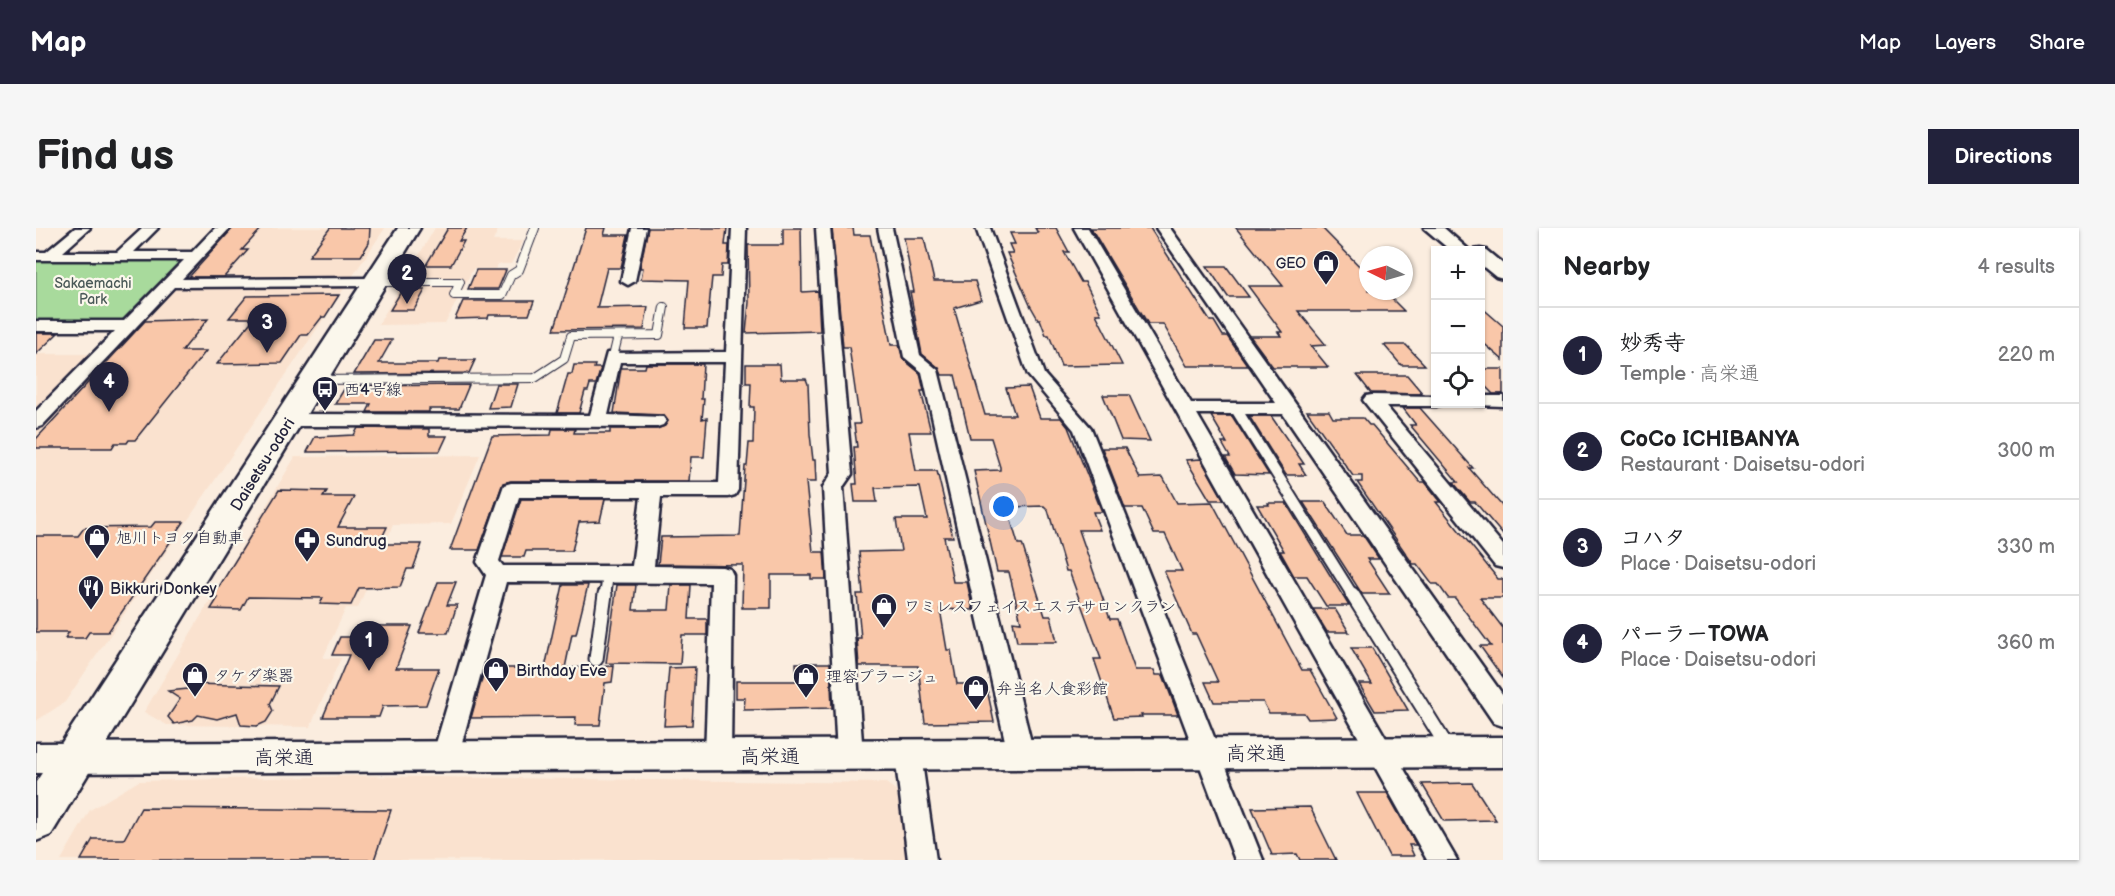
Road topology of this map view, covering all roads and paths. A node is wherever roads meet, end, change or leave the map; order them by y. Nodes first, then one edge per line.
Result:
1 (83, 228) edge
2 (151, 228) edge
3 (223, 228) edge
4 (410, 228) edge
5 (536, 228) edge
6 (639, 228) edge
7 (739, 228) edge
8 (823, 228) edge
9 (885, 228) edge
10 (983, 228) edge
11 (1081, 228) edge
12 (1163, 228) edge
13 (1433, 228) edge
14 (1449, 228) edge
15 (1455, 246) edge
16 (1471, 246) edge
17 (43, 256) edge
18 (121, 256) junction
19 (197, 256) junction
20 (1485, 258) edge
21 (1485, 272) edge
22 (1503, 273) edge
23 (628, 281) dead end
24 (373, 282) junction
25 (171, 283) junction
26 (1503, 287) edge
27 (664, 307) dead end
28 (36, 326) edge
29 (128, 326) junction
30 (618, 336) junction
31 (614, 357) junction
32 (733, 357) junction
33 (314, 380) junction
34 (1431, 401) edge
35 (1289, 408) junction
36 (1184, 409) junction
37 (1236, 409) junction
38 (289, 420) junction
39 (598, 421) junction
40 (657, 421) dead end
41 (36, 422) edge
42 (652, 490) junction
43 (1503, 560) edge
44 (497, 574) junction
45 (608, 575) junction
46 (642, 576) junction
47 (596, 659) dead end
48 (1503, 715) edge
49 (1503, 752) edge
50 (1451, 753) junction
51 (1021, 754) junction
52 (1208, 754) junction
53 (1381, 754) junction
54 (850, 755) junction
55 (908, 755) junction
56 (718, 756) junction
57 (445, 757) junction
58 (36, 758) edge
59 (75, 758) junction
60 (36, 820) edge
61 (922, 860) edge
62 (1249, 860) edge
63 (1443, 860) edge

1 - 17 street
2 - 18 street
3 - 19 street
4 - 24 highway, Daisetsu-odori
5 - 24 lane
6 - 23 street
7 - 32 street
8 - 54 street
9 - 51 street
10 - 52 street
11 - 36 street
12 - 35 street
13 - 15 street
14 - 16 street
17 - 18 street
18 - 19 street
19 - 25 street
20 - 22 street
21 - 26 street
24 - 25 street
24 - 33 highway, Daisetsu-odori
25 - 29 street
27 - 30 lane
28 - 29 street
29 - 41 street
30 - 31 lane
30 - 33 lane
31 - 32 street
31 - 39 street
32 - 42 street
33 - 38 highway, Daisetsu-odori
34 - 43 street
35 - 37 street
35 - 48 street
36 - 37 street
36 - 53 street
37 - 50 lane
38 - 39 street
38 - 59 highway, Daisetsu-odori
39 - 40 street
42 - 44 street
42 - 46 street
44 - 45 street
44 - 57 street
45 - 46 street
45 - 47 lane
46 - 56 street
49 - 50 street, 高栄通
50 - 53 street, 高栄通
51 - 52 street, 高栄通
51 - 55 street, 高栄通
52 - 53 street, 高栄通
52 - 62 street
53 - 63 street
54 - 55 street, 高栄通
54 - 56 street, 高栄通
55 - 61 street
56 - 57 street, 高栄通
57 - 59 street, 高栄通
58 - 59 street, 高栄通
59 - 60 highway, Daisetsu-odori

